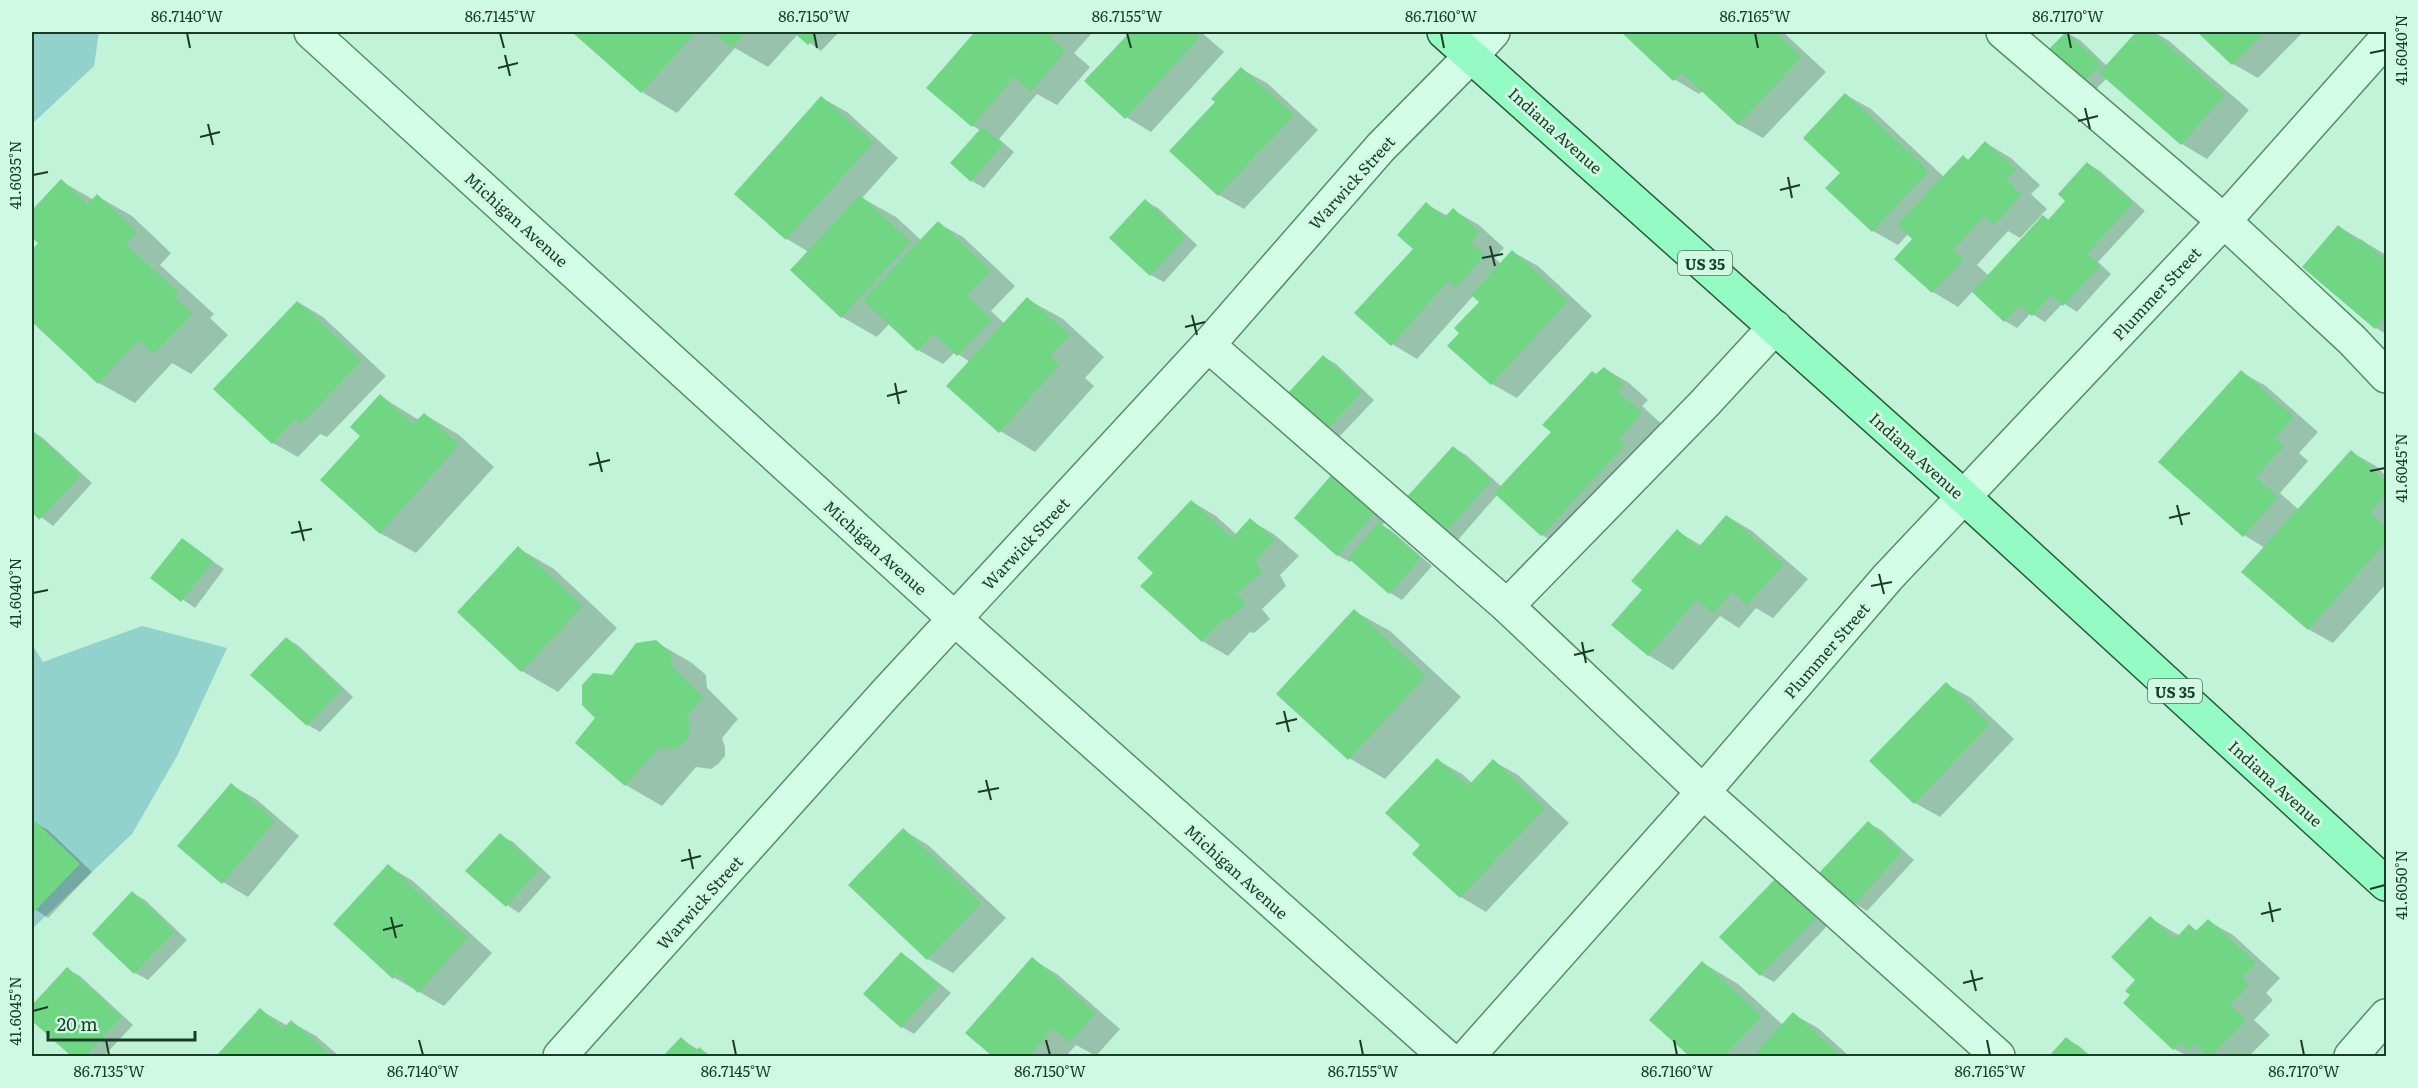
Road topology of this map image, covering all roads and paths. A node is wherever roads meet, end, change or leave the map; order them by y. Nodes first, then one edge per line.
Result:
1 (311, 32) edge
2 (1444, 32) edge
3 (1493, 32) edge
4 (2003, 32) edge
5 (2386, 39) edge
6 (1471, 56) junction
7 (2224, 221) junction
8 (1775, 327) junction
9 (1208, 345) junction
10 (2386, 376) edge
11 (1964, 497) junction
12 (1507, 606) junction
13 (955, 619) junction
14 (1703, 792) junction
15 (2386, 884) edge
16 (2386, 1016) edge
17 (560, 1056) edge
18 (1445, 1056) edge
19 (1468, 1056) edge
20 (1998, 1056) edge
21 (2351, 1056) edge

1 - 13 street, Michigan Avenue
2 - 6 main road, Indiana Avenue / US 35
3 - 6 street, Warwick Street
4 - 7 street
5 - 7 street, Plummer Street
6 - 8 main road, Indiana Avenue / US 35
6 - 9 street, Warwick Street
7 - 10 street
7 - 11 street, Plummer Street
8 - 11 main road, Indiana Avenue / US 35
8 - 12 street
9 - 12 street
9 - 13 street, Warwick Street
11 - 14 street, Plummer Street
11 - 15 main road, Indiana Avenue / US 35
12 - 14 street
13 - 17 street, Warwick Street
13 - 18 street, Michigan Avenue
14 - 19 street, Plummer Street
14 - 20 street
16 - 21 street

